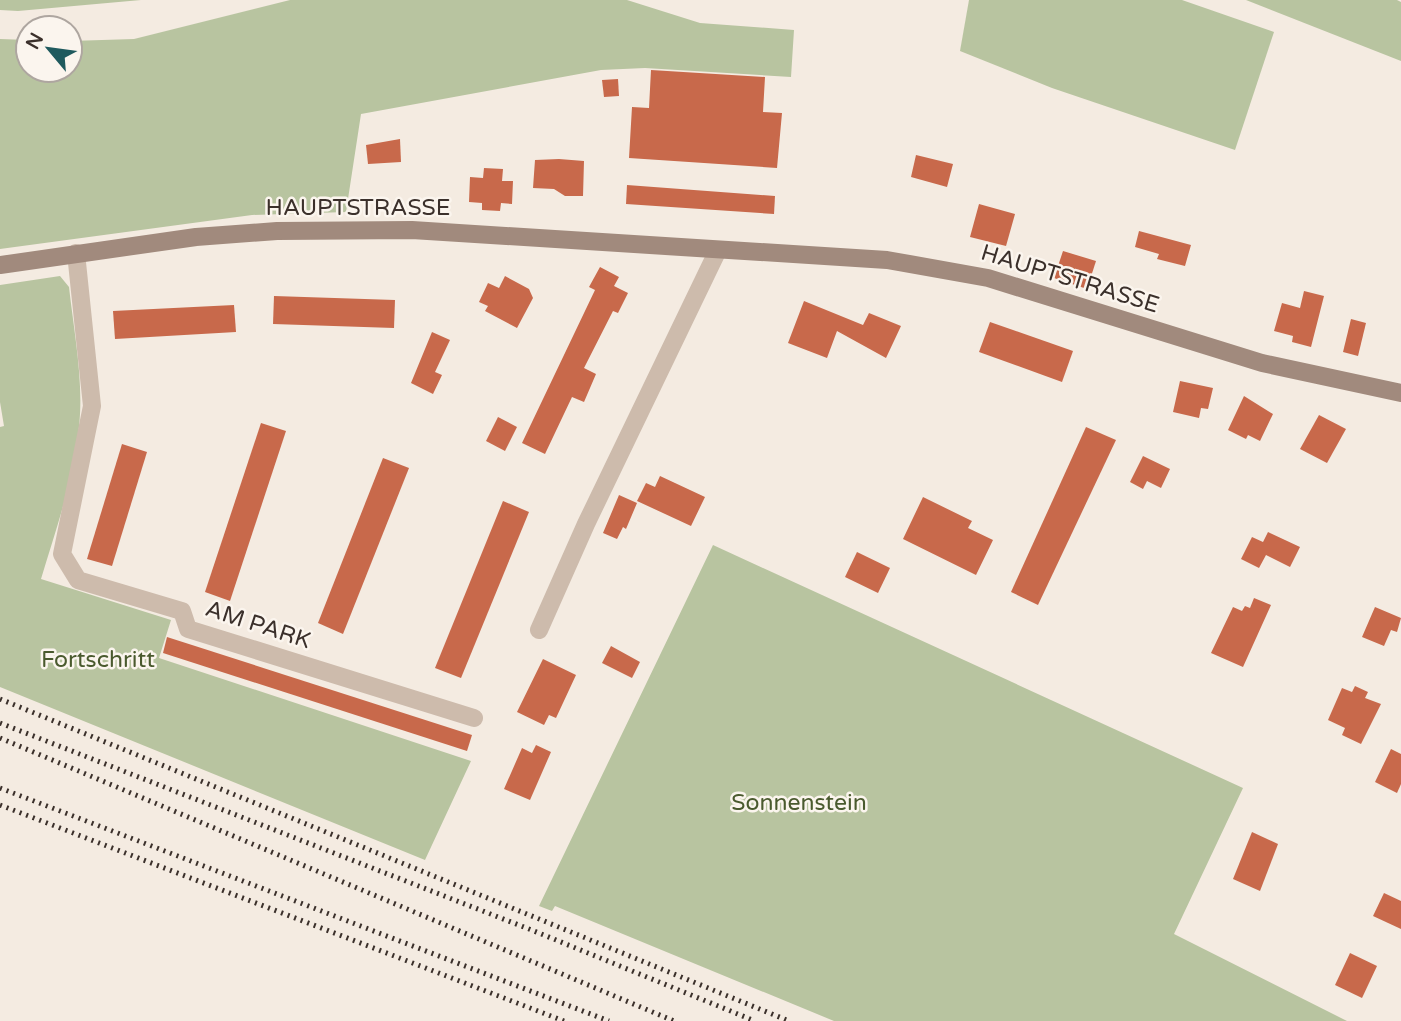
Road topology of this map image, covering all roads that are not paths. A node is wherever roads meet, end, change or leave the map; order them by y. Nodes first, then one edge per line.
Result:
1 (718, 250) junction
2 (76, 253) junction
3 (0, 265) edge
4 (1401, 393) edge
5 (539, 630) dead end
6 (474, 718) dead end

1 - 2 main road, HAUPTSTRASSE
1 - 4 main road, HAUPTSTRASSE
1 - 5 street
2 - 3 main road, HAUPTSTRASSE
2 - 6 street, AM PARK

